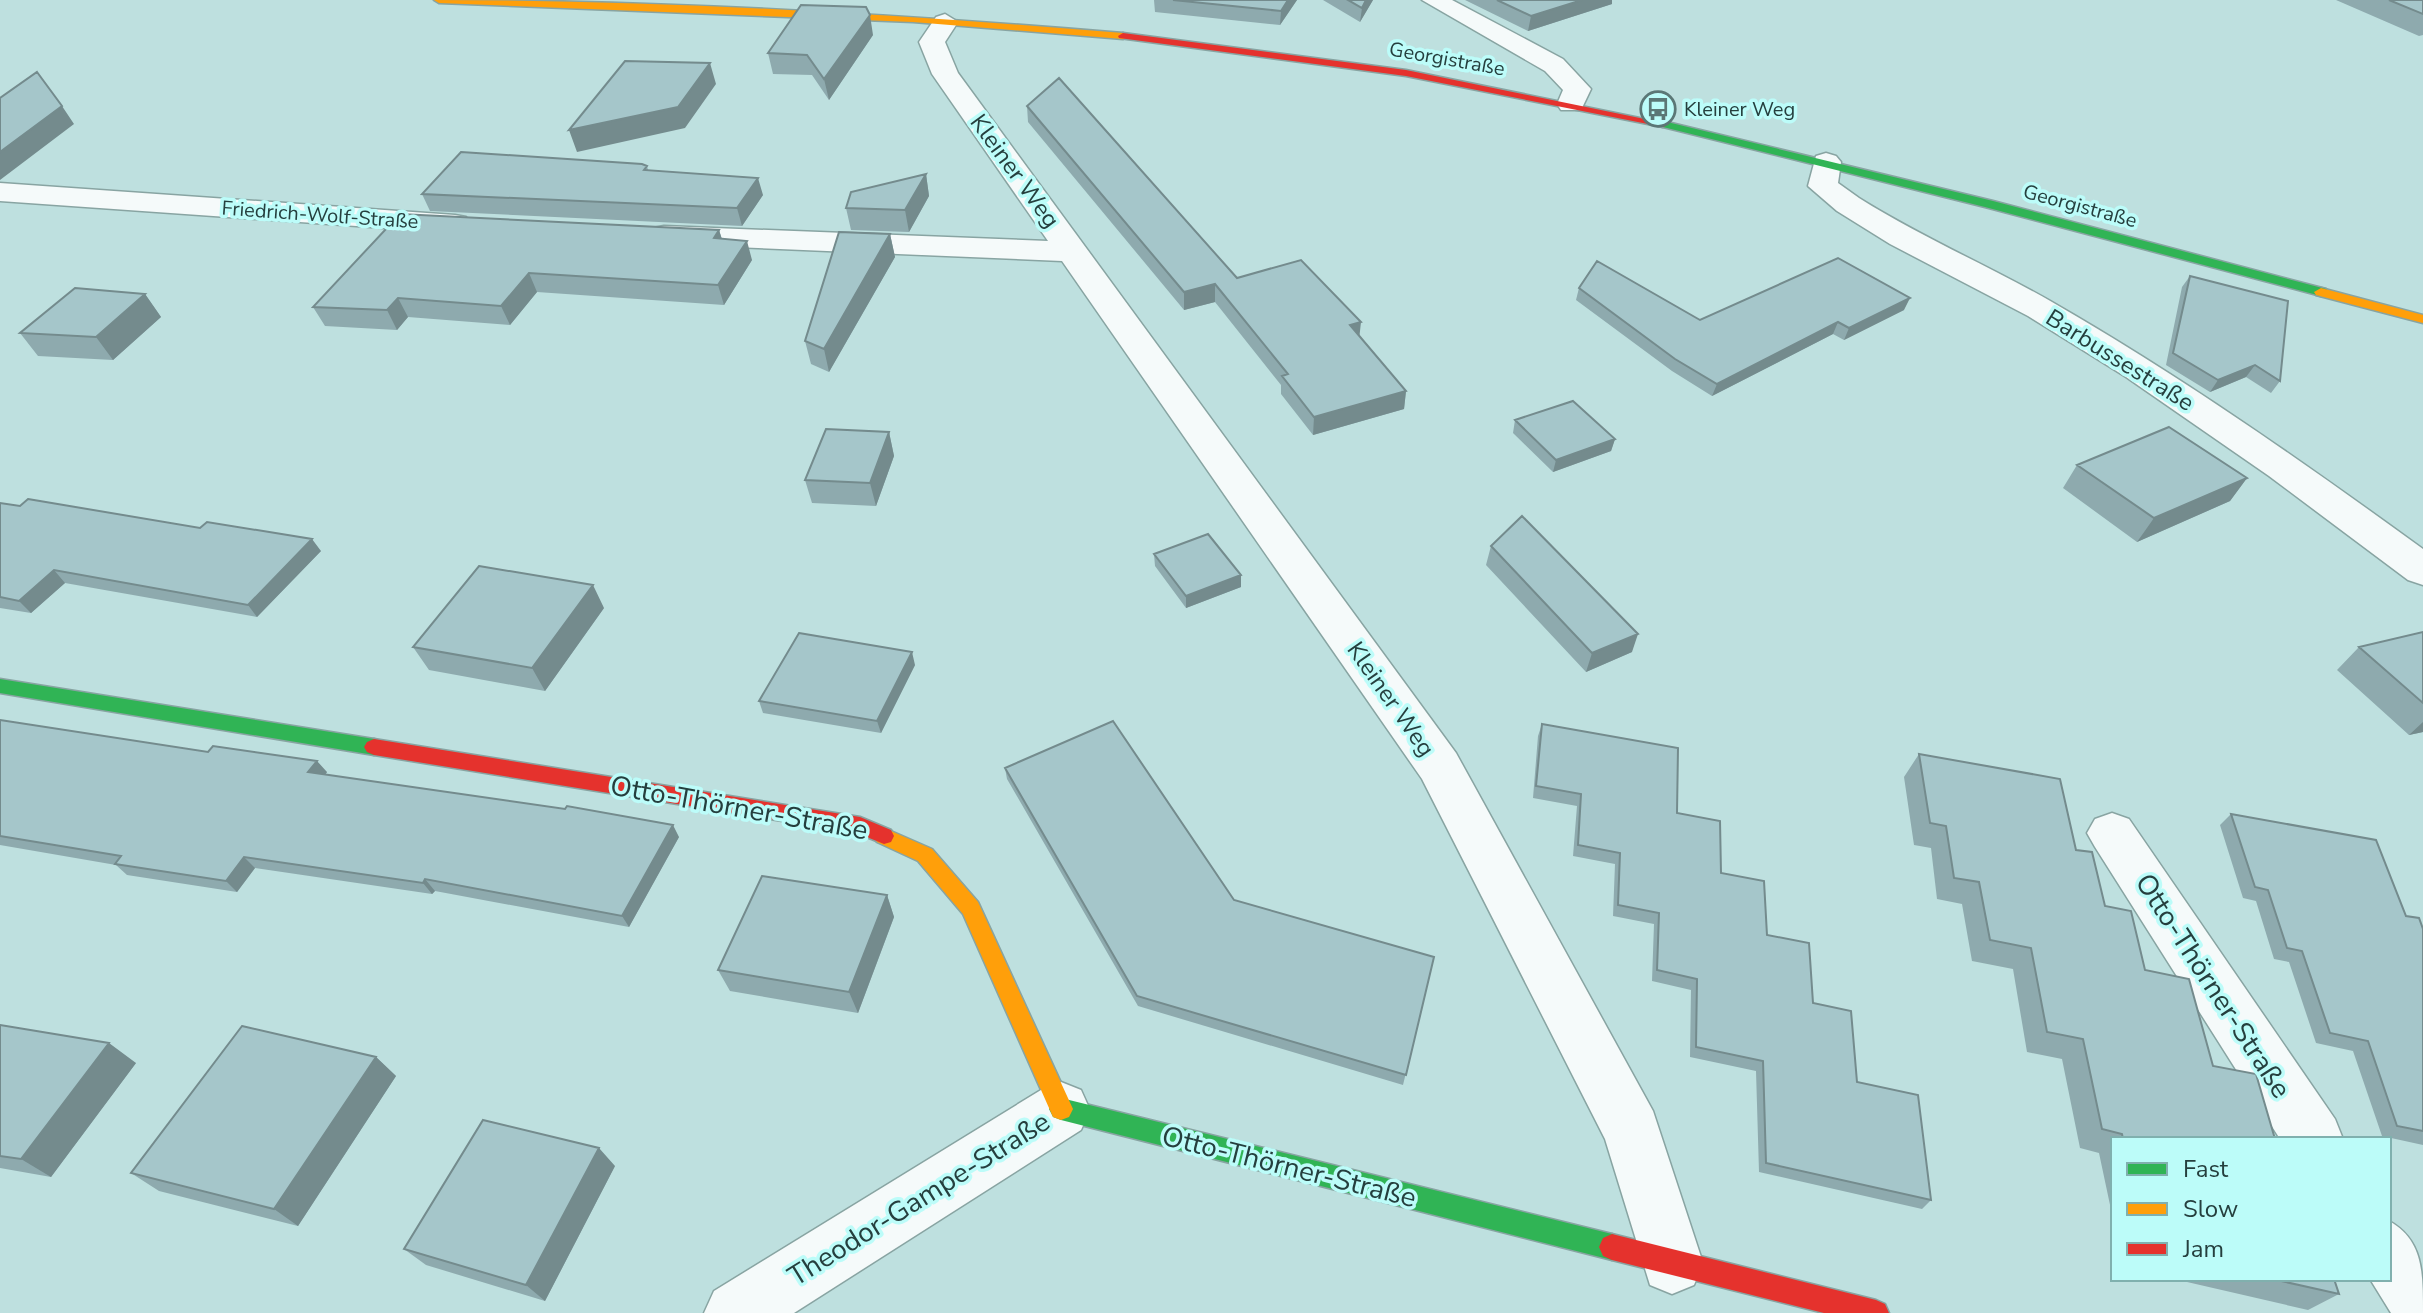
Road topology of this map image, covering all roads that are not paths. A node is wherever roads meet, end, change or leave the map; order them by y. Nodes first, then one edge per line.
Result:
1 (439, 0) edge
2 (1434, 0) edge
3 (945, 22) junction
4 (1571, 104) junction
5 (1826, 162) junction
6 (0, 192) edge
7 (485, 227) edge
8 (628, 233) edge
9 (1073, 252) junction
10 (2423, 319) edge
11 (2423, 570) edge
12 (0, 686) edge
13 (2112, 833) dead end
14 (1061, 1110) junction
15 (2313, 1137) edge
16 (2391, 1255) edge
17 (1672, 1263) junction
18 (2423, 1307) edge
19 (736, 1313) edge
20 (1876, 1313) edge

1 - 3 street, Georgistraße
2 - 4 street
3 - 4 street, Georgistraße
3 - 9 street, Kleiner Weg
4 - 5 street, Georgistraße
5 - 10 street, Georgistraße
5 - 11 street, Barbussestraße
6 - 7 street, Friedrich-Wolf-Straße
8 - 9 street
9 - 17 street, Kleiner Weg
12 - 14 street, Otto-Thörner-Straße
13 - 15 street, Otto-Thörner-Straße
14 - 17 street, Otto-Thörner-Straße
14 - 19 street, Theodor-Gampe-Straße
16 - 18 street
17 - 20 street, Otto-Thörner-Straße

